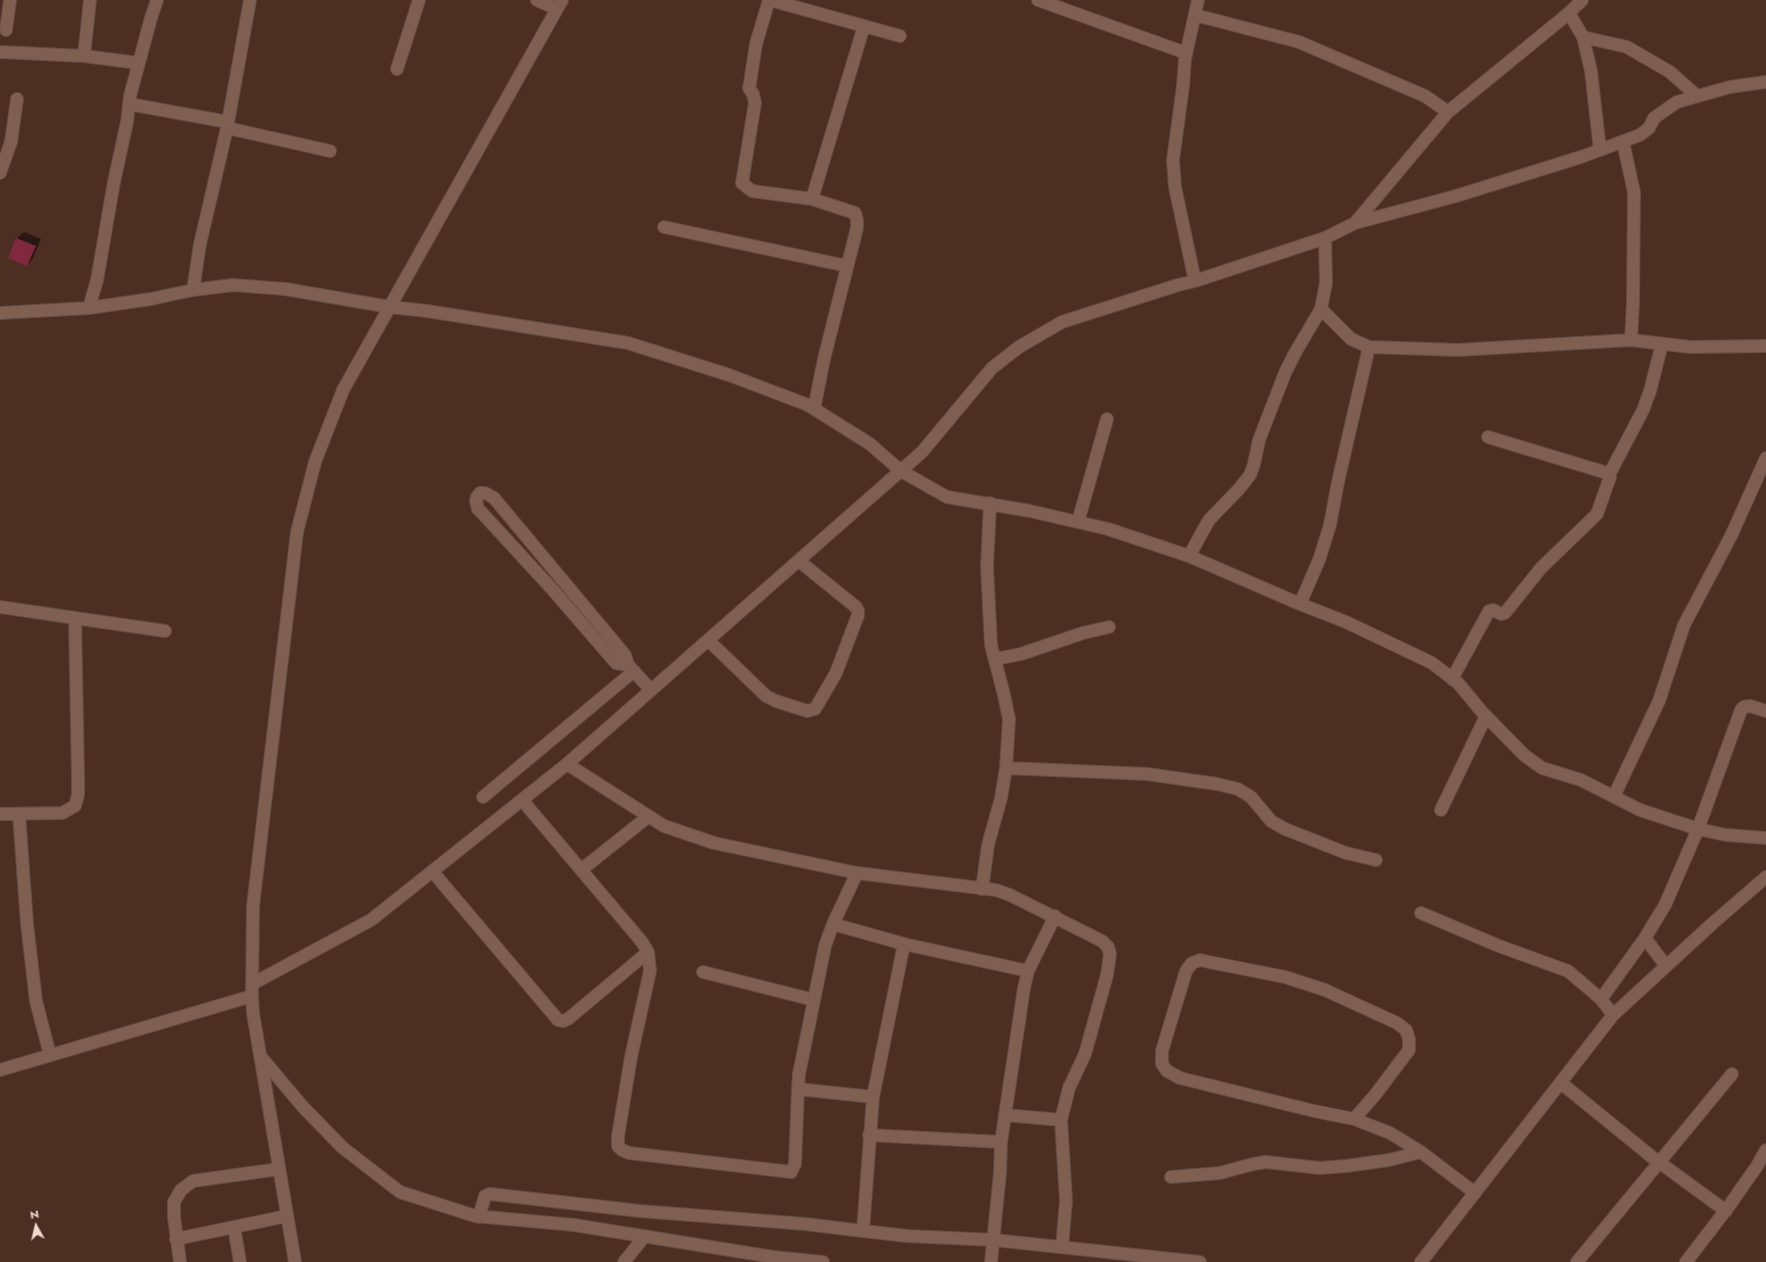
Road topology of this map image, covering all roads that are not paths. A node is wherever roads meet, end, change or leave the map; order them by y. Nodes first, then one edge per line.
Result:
1 (10, 0) edge
2 (90, 0) edge
3 (157, 0) edge
4 (250, 0) edge
5 (419, 0) edge
6 (537, 0) edge
7 (770, 0) edge
8 (1038, 0) edge
9 (1198, 0) edge
10 (1582, 0) edge
11 (560, 4) edge
12 (1569, 12) junction
13 (1195, 15) junction
14 (864, 26) junction
15 (6, 30) dead end
16 (900, 36) dead end
17 (1583, 37) junction
18 (0, 52) edge
19 (1186, 53) junction
20 (84, 56) junction
21 (138, 63) junction
22 (397, 69) dead end
23 (1766, 82) edge
24 (1697, 96) junction
25 (17, 99) dead end
26 (129, 104) junction
27 (1448, 112) junction
28 (228, 125) junction
29 (1623, 142) junction
30 (1600, 150) junction
31 (330, 151) dead end
32 (0, 173) edge
33 (812, 200) junction
34 (1355, 223) junction
35 (664, 228) dead end
36 (1325, 238) junction
37 (848, 266) junction
38 (1195, 281) junction
39 (193, 290) junction
40 (390, 307) junction
41 (89, 308) junction
42 (1321, 309) junction
43 (0, 313) edge
44 (1631, 340) junction
45 (1662, 344) junction
46 (1766, 346) edge
47 (1369, 347) junction
48 (814, 409) junction
49 (1107, 419) dead end
50 (1488, 437) dead end
51 (1766, 458) edge
52 (901, 471) junction
53 (1609, 475) junction
54 (990, 503) junction
55 (1078, 522) junction
56 (1189, 556) junction
57 (799, 561) junction
58 (1300, 604) junction
59 (0, 607) edge
60 (75, 618) junction
61 (1109, 627) dead end
62 (165, 631) dead end
63 (708, 640) junction
64 (995, 659) junction
65 (631, 668) junction
66 (1452, 679) junction
67 (651, 690) junction
68 (1766, 711) edge
69 (1486, 716) junction
70 (568, 764) junction
71 (1006, 768) junction
72 (1614, 796) junction
73 (483, 797) dead end
74 (522, 800) junction
75 (1441, 810) dead end
76 (0, 814) edge
77 (19, 814) junction
78 (650, 816) junction
79 (1698, 829) junction
80 (1766, 838) edge
81 (1376, 860) dead end
82 (581, 870) junction
83 (432, 872) junction
84 (857, 873) junction
85 (1766, 878) edge
86 (982, 889) junction
87 (1421, 914) dead end
88 (1054, 916) junction
89 (833, 924) junction
90 (1645, 938) junction
91 (904, 944) junction
92 (648, 952) junction
93 (1666, 966) junction
94 (1028, 971) junction
95 (703, 972) dead end
96 (252, 990) junction
97 (1601, 999) junction
98 (814, 1000) junction
99 (1613, 1014) junction
100 (50, 1054) junction
101 (260, 1056) junction
102 (0, 1070) edge
103 (1732, 1074) dead end
104 (1561, 1083) junction
105 (798, 1089) junction
106 (873, 1096) junction
107 (1005, 1115) junction
108 (1354, 1119) junction
109 (1061, 1120) junction
110 (869, 1135) junction
111 (1001, 1142) junction
112 (1766, 1150) edge
113 (1420, 1152) junction
114 (1660, 1163) junction
115 (279, 1169) junction
116 (1171, 1177) dead end
117 (1475, 1193) junction
118 (482, 1207) junction
119 (1726, 1211) junction
120 (287, 1216) junction
121 (234, 1227) junction
122 (863, 1231) junction
123 (644, 1237) junction
124 (176, 1239) junction
125 (1062, 1248) junction
126 (992, 1251) edge
127 (180, 1262) edge
128 (240, 1262) edge
129 (295, 1262) edge
130 (624, 1262) edge
131 (823, 1262) edge
132 (1200, 1262) edge
133 (1421, 1262) edge
134 (1577, 1262) edge
135 (1686, 1262) edge

1 - 15 street
2 - 20 street
3 - 21 street
4 - 28 street
5 - 22 street
6 - 11 street
7 - 14 street
7 - 33 street
8 - 19 street
9 - 13 street
10 - 12 street
11 - 40 street
12 - 17 street
12 - 27 street
13 - 19 street
13 - 27 street
14 - 16 street
14 - 33 street
17 - 24 street
17 - 30 street
18 - 20 street
19 - 38 street
20 - 21 street
21 - 26 street
23 - 24 street
24 - 29 street
25 - 32 street
26 - 28 street
26 - 41 street
27 - 34 street
28 - 31 street
28 - 39 street
29 - 30 street
29 - 44 street
30 - 34 street
33 - 37 street
34 - 36 street
35 - 37 street
36 - 38 street
36 - 42 street
37 - 48 street
38 - 52 street
39 - 40 street
39 - 41 street
40 - 48 street
40 - 96 street
41 - 43 street
42 - 47 street
42 - 56 street
44 - 45 street
44 - 47 street
45 - 46 street
45 - 53 street
47 - 58 street
48 - 52 street
49 - 55 street
50 - 53 street
51 - 72 street
52 - 54 street
52 - 57 street
53 - 66 street
54 - 55 street
54 - 64 street
55 - 56 street
56 - 58 street
57 - 63 street
57 - 63 street
58 - 66 street
59 - 60 street
60 - 62 street
60 - 77 street
61 - 64 street
63 - 67 street
64 - 71 street
65 - 65 street
65 - 67 street
65 - 73 street
66 - 69 street
67 - 70 street
68 - 79 street
69 - 72 street
69 - 75 street
70 - 74 street
70 - 78 street
71 - 81 street
71 - 86 street
72 - 79 street
74 - 82 street
74 - 83 street
76 - 77 street
77 - 100 street
78 - 82 street
78 - 84 street
79 - 80 street
79 - 90 street
82 - 92 street
83 - 92 street
83 - 96 street
84 - 86 street
84 - 89 street
85 - 93 street
86 - 88 street
87 - 97 street
88 - 94 street
88 - 109 street
89 - 91 street
89 - 98 street
90 - 93 street
90 - 97 street
91 - 94 street
91 - 106 street
92 - 105 street
93 - 99 street
94 - 107 street
95 - 98 street
96 - 100 street
96 - 101 street
97 - 99 street
98 - 105 street
99 - 104 street
100 - 102 street
101 - 115 street
101 - 118 street
103 - 114 street
104 - 114 street
104 - 117 street
105 - 106 street
106 - 110 street
107 - 109 street
107 - 111 street
108 - 108 street
108 - 113 street
109 - 125 street
110 - 111 street
110 - 122 street
111 - 126 street
112 - 119 street
113 - 116 street
113 - 117 street
114 - 119 street
114 - 134 street
115 - 120 street
115 - 124 street
117 - 133 street
118 - 122 street
118 - 123 street
119 - 135 street
120 - 121 street
120 - 129 street
121 - 124 street
121 - 128 street
122 - 126 street
123 - 130 street
123 - 131 street
124 - 127 street
125 - 126 street
125 - 132 street

